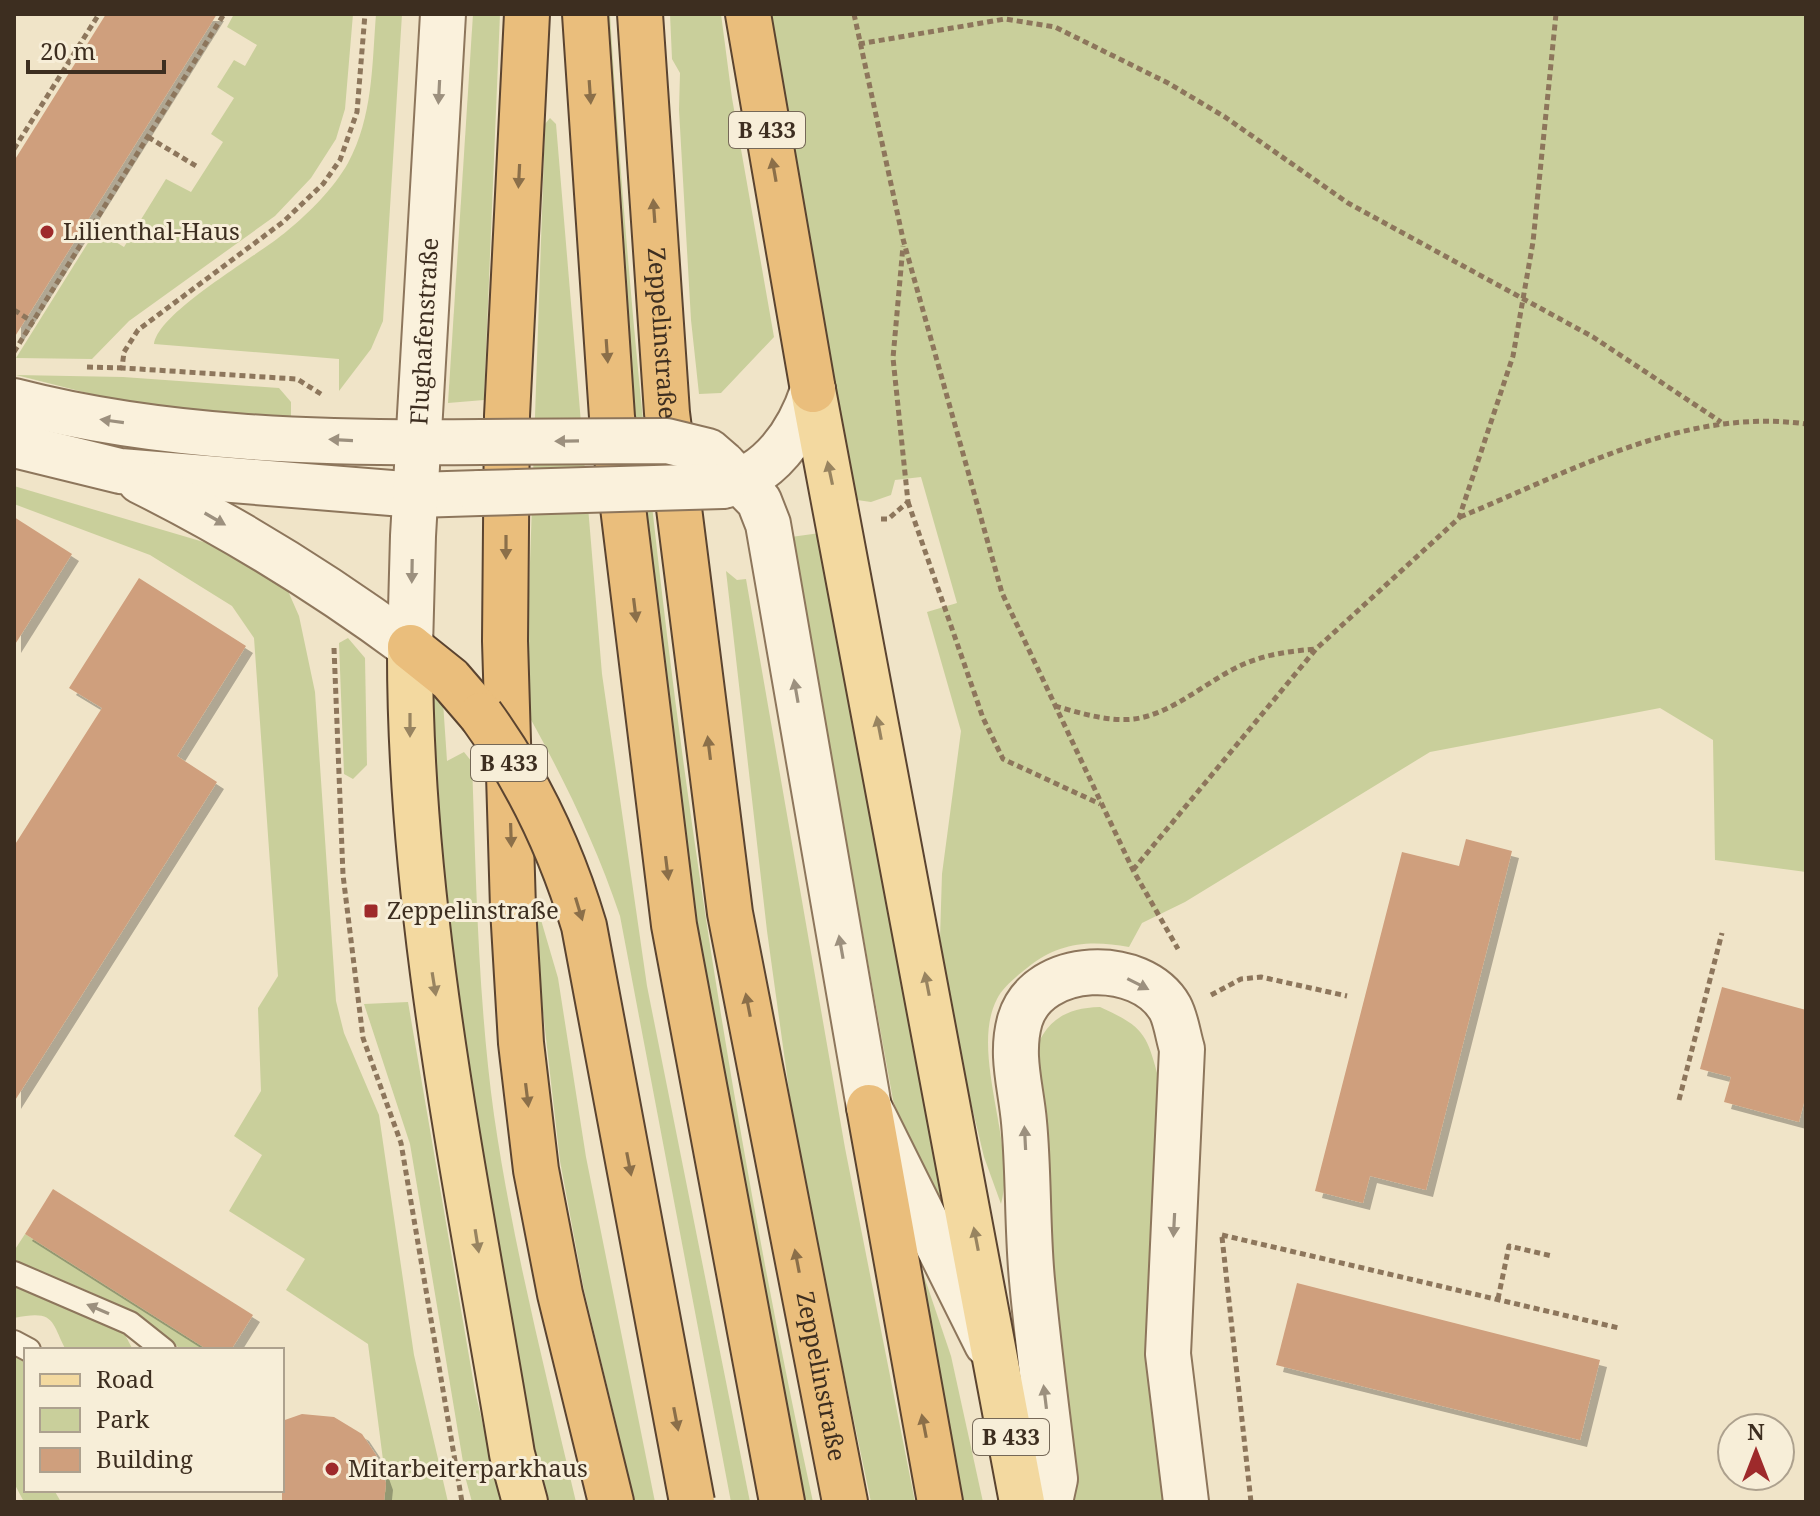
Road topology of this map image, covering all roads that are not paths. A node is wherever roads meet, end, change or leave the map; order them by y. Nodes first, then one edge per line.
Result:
1 (443, 14) edge
2 (527, 14) edge
3 (585, 14) edge
4 (640, 14) edge
5 (748, 14) edge
6 (813, 390) junction
7 (14, 401) edge
8 (419, 443) junction
9 (14, 445) edge
10 (120, 471) junction
11 (730, 478) junction
12 (416, 495) junction
13 (410, 647) junction
14 (869, 1107) junction
15 (14, 1273) edge
16 (161, 1348) edge
17 (1000, 1371) junction
18 (525, 1502) edge
19 (611, 1502) edge
20 (692, 1502) edge
21 (782, 1502) edge
22 (845, 1502) edge
23 (940, 1502) edge
24 (1022, 1502) edge
25 (1050, 1502) edge
26 (1186, 1502) edge

1 -> 8 street, Flughafenstraße
2 -> 19 highway, B 433
3 -> 21 highway
22 -> 4 highway, Zeppelinstraße
6 -> 5 highway, B 433
6 - 11 street
17 -> 6 main road, B 433
8 -> 7 street
11 -> 8 street, bridge
8 - 12 street, Flughafenstraße
9 - 10 street
10 - 12 street
10 -> 13 street
11 - 12 street, bridge
14 -> 11 street
12 -> 13 street, Flughafenstraße
13 -> 18 main road
13 -> 20 highway, bridge
14 - 17 street
23 -> 14 highway
16 -> 15 lane
17 - 24 main road, B 433
25 -> 26 street

